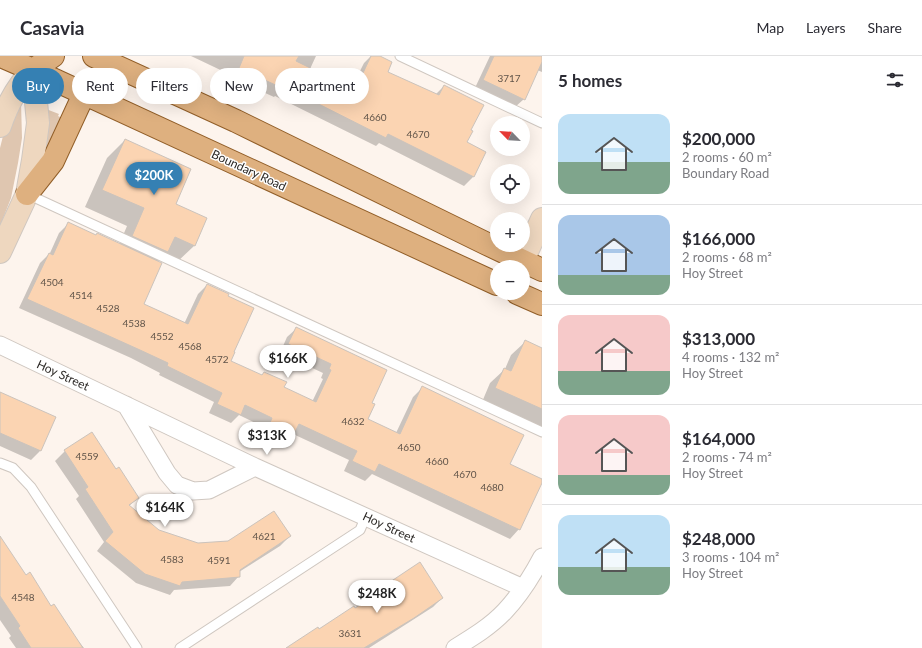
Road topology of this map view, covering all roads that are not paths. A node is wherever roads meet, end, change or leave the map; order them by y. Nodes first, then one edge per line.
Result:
1 (1, 56) edge
2 (53, 56) edge
3 (94, 56) edge
4 (400, 56) edge
5 (29, 63) edge
6 (72, 87) edge
7 (79, 104) edge
8 (106, 104) edge
9 (542, 124) edge
10 (0, 126) edge
11 (27, 194) junction
12 (542, 219) edge
13 (0, 252) edge
14 (513, 260) edge
15 (523, 260) edge
16 (530, 267) edge
17 (542, 270) edge
18 (490, 281) edge
19 (530, 299) edge
20 (542, 304) edge
21 (0, 346) edge
22 (126, 405) junction
23 (542, 432) edge
24 (0, 463) edge
25 (256, 466) junction
26 (366, 516) junction
27 (542, 557) edge
28 (523, 588) junction
29 (137, 648) edge
30 (180, 648) edge
31 (455, 648) edge

1 - 5 main road, Boundary Road
2 - 5 main road
3 - 14 main road
4 - 9 lane
5 - 6 main road, Boundary Road
5 - 10 main road
5 - 11 main road
7 - 11 main road
8 - 18 main road, Boundary Road
11 - 13 main road
11 - 23 lane
12 - 15 main road
16 - 17 main road
19 - 20 main road
21 - 22 street, Hoy Street
22 - 25 street, Hoy Street
22 - 25 street
24 - 29 lane
25 - 26 street, Hoy Street
26 - 28 street, Hoy Street
26 - 30 lane
27 - 28 street
28 - 31 street

